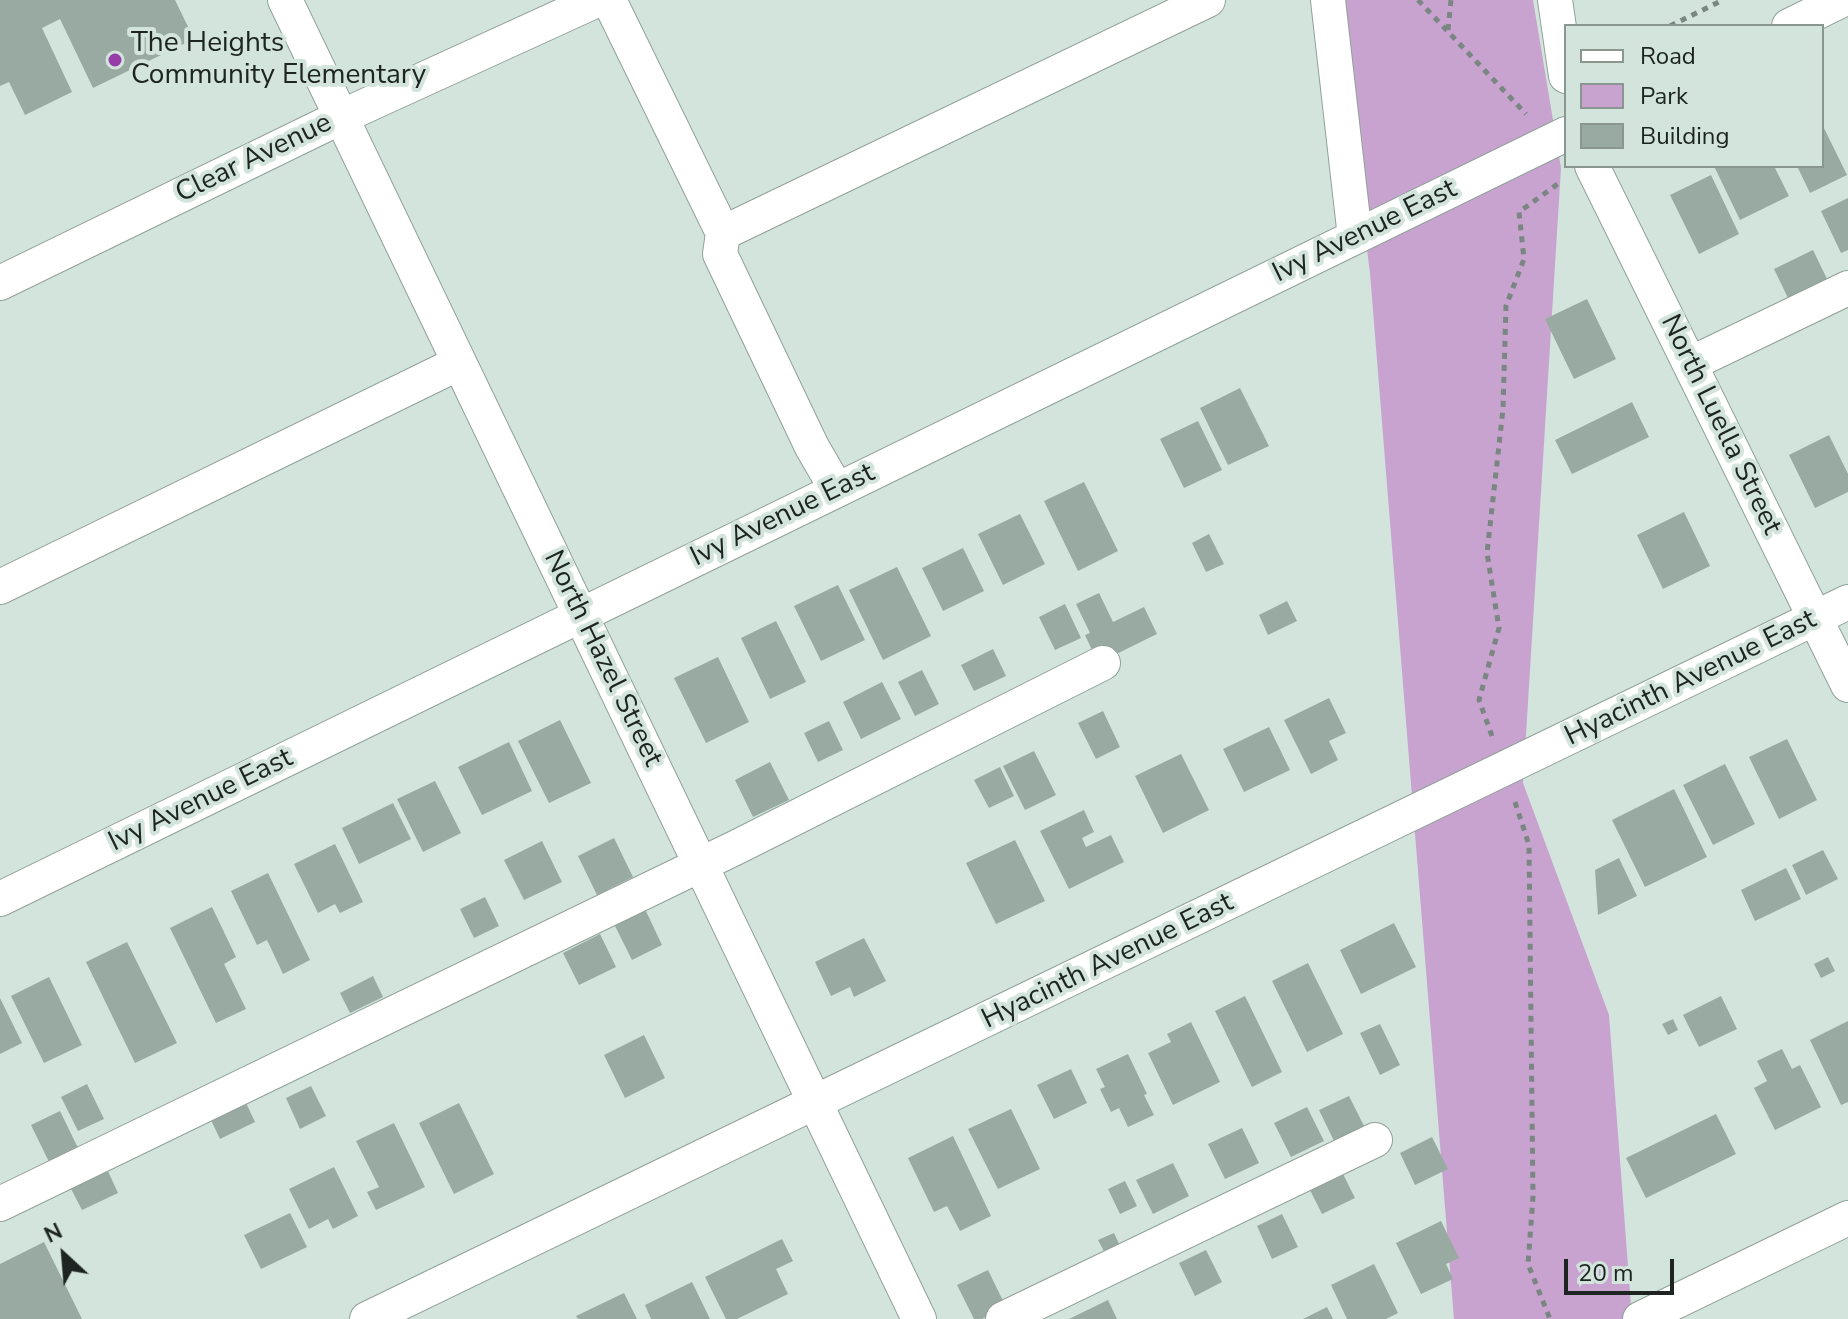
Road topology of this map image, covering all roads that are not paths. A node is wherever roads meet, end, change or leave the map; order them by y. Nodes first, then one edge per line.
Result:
1 (285, 0) edge
2 (597, 0) edge
3 (609, 0) edge
4 (1208, 0) edge
5 (1328, 0) edge
6 (1555, 0) edge
7 (1831, 2) edge
8 (1792, 24) edge
9 (1564, 62) edge
10 (341, 117) junction
11 (1564, 135) edge
12 (1593, 168) edge
13 (723, 233) junction
14 (1355, 237) junction
15 (0, 283) edge
16 (1848, 288) edge
17 (459, 363) junction
18 (1690, 364) junction
19 (837, 490) junction
20 (0, 587) edge
21 (1848, 602) edge
22 (580, 615) junction
23 (1816, 618) junction
24 (1103, 663) dead end
25 (1848, 685) edge
26 (700, 865) junction
27 (0, 899) edge
28 (815, 1104) junction
29 (1375, 1140) dead end
30 (0, 1204) edge
31 (1848, 1218) edge
32 (367, 1319) edge
33 (919, 1319) edge
34 (1003, 1319) edge
35 (1640, 1319) edge

1 - 10 street, North Hazel Street
2 - 10 street, Clear Avenue
3 - 13 street
4 - 13 street
5 - 14 street
6 - 9 street
7 - 8 street
10 - 15 street, Clear Avenue
10 - 17 street, North Hazel Street
11 - 14 street, Ivy Avenue East
12 - 18 street, North Luella Street
13 - 19 street
14 - 19 street, Ivy Avenue East
16 - 18 street
17 - 20 street
17 - 22 street, North Hazel Street
18 - 23 street, North Luella Street
19 - 22 street, Ivy Avenue East
21 - 23 street, Hyacinth Avenue East
22 - 26 street, North Hazel Street
22 - 27 street, Ivy Avenue East
23 - 25 street, North Luella Street
23 - 28 street, Hyacinth Avenue East
24 - 26 street
26 - 28 street, North Hazel Street
26 - 30 street
28 - 32 street, Hyacinth Avenue East
28 - 33 street, North Hazel Street
29 - 34 street
31 - 35 street

